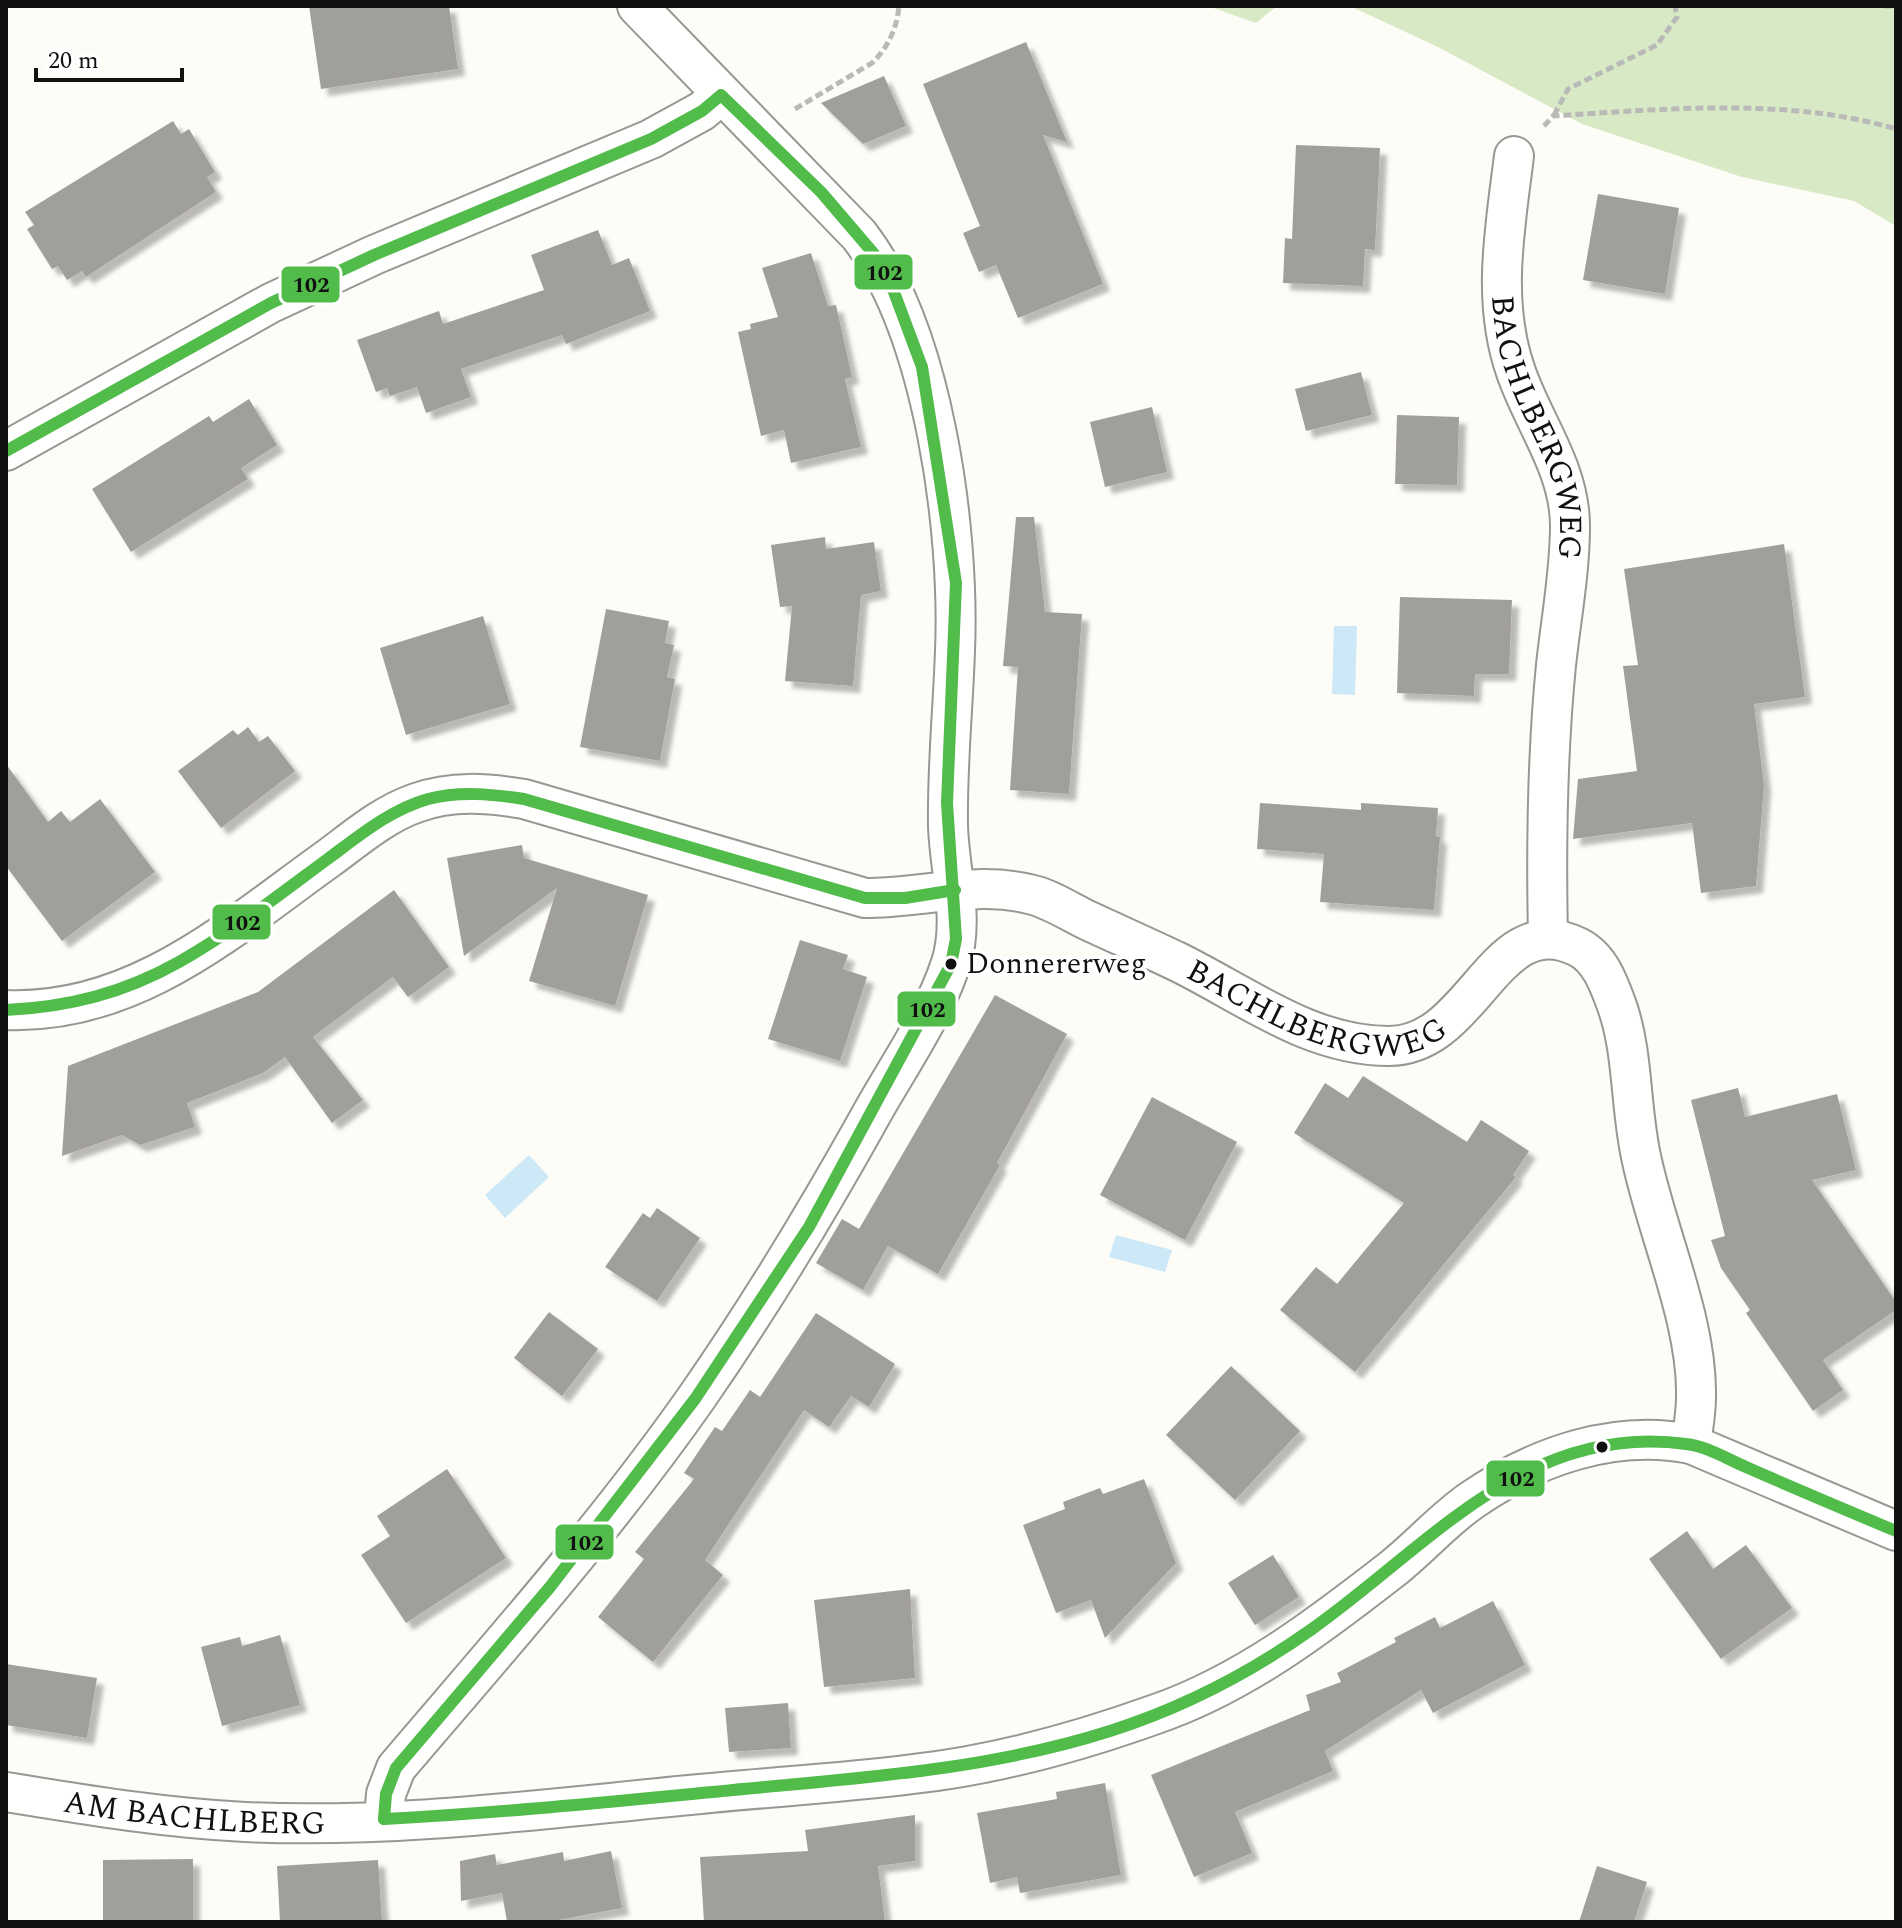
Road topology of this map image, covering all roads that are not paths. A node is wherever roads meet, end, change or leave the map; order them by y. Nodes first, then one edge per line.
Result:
1 (637, 6) edge
2 (721, 95) junction
3 (1514, 156) road end
4 (6, 451) edge
5 (955, 890) junction
6 (1548, 939) junction
7 (6, 1010) edge
8 (1691, 1444) junction
9 (1896, 1531) edge
10 (6, 1792) edge
11 (384, 1819) junction

1 - 2 street
2 - 4 street
2 - 5 street
3 - 6 street, BACHLBERGWEG
5 - 6 street, BACHLBERGWEG
5 - 7 street, BACHLBERGWEG
5 - 11 street
6 - 8 street
8 - 9 street
8 - 11 street, AM BACHLBERG
10 - 11 street, AM BACHLBERG

